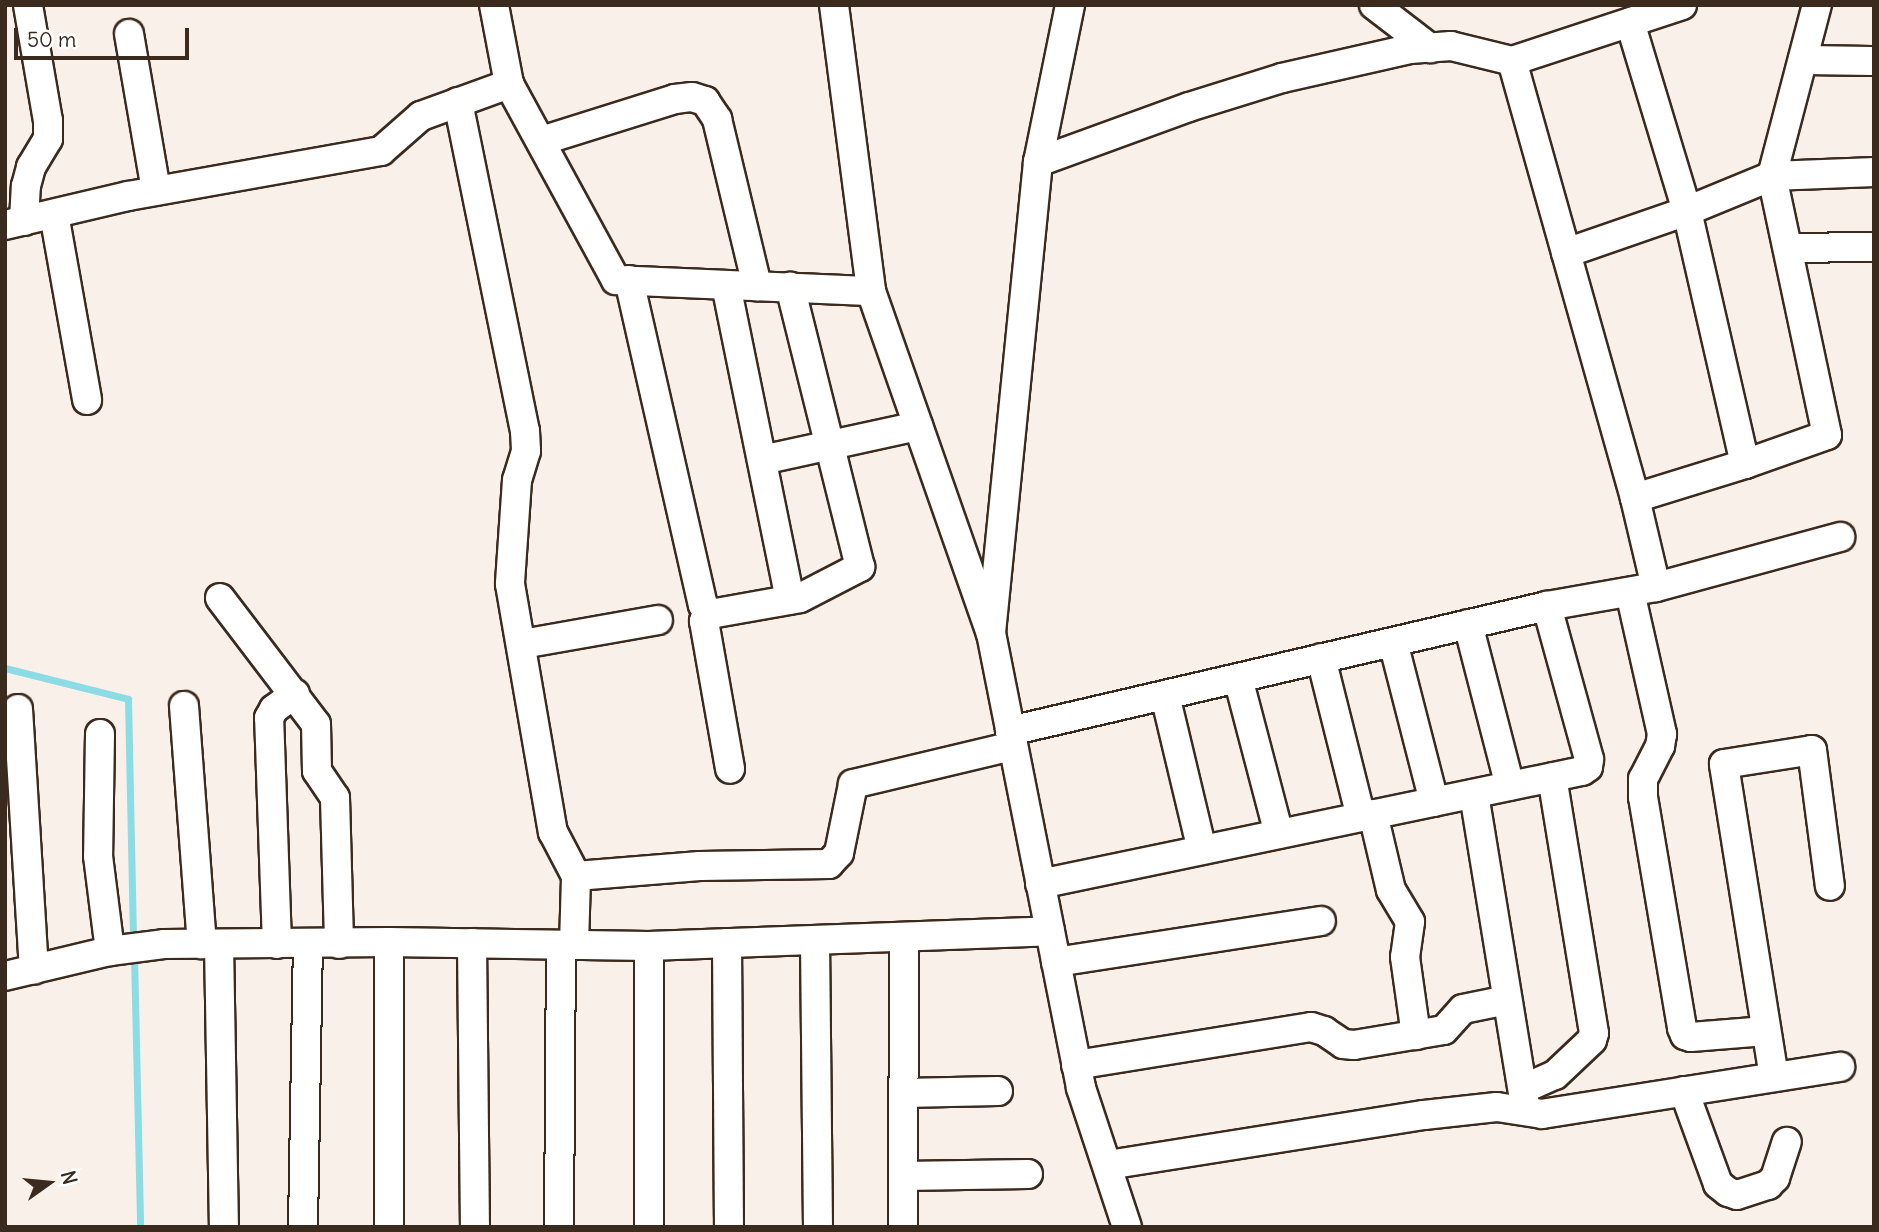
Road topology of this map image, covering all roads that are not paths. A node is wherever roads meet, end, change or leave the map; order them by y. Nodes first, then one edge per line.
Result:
1 (28, 5) edge
2 (494, 5) edge
3 (834, 5) edge
4 (1070, 5) edge
5 (1374, 5) edge
6 (1682, 5) edge
7 (1816, 5) edge
8 (1630, 22) junction
9 (130, 34) dead end
10 (1430, 48) junction
11 (1802, 60) junction
12 (1512, 61) junction
13 (1874, 61) edge
14 (509, 84) junction
15 (458, 102) junction
16 (541, 141) junction
17 (1038, 162) junction
18 (1874, 172) edge
19 (1772, 176) junction
20 (156, 191) junction
21 (1687, 211) junction
22 (54, 214) junction
23 (15, 223) edge
24 (1874, 247) edge
25 (1788, 248) junction
26 (1566, 253) junction
27 (629, 280) junction
28 (726, 285) junction
29 (757, 286) junction
30 (790, 288) junction
31 (871, 291) junction
32 (88, 400) dead end
33 (918, 426) junction
34 (830, 443) junction
35 (762, 460) junction
36 (1745, 464) junction
37 (1635, 498) junction
38 (1840, 537) dead end
39 (1643, 590) junction
40 (220, 598) dead end
41 (790, 600) junction
42 (1547, 606) junction
43 (708, 612) junction
44 (658, 620) dead end
45 (1468, 624) junction
46 (991, 633) junction
47 (1393, 642) junction
48 (522, 644) junction
49 (1321, 659) junction
50 (1238, 678) junction
51 (295, 694) junction
52 (1165, 695) junction
53 (184, 706) dead end
54 (18, 709) dead end
55 (100, 734) dead end
56 (1012, 738) junction
57 (730, 769) dead end
58 (1552, 777) junction
59 (1510, 786) junction
60 (1474, 794) junction
61 (1434, 802) junction
62 (1367, 816) junction
63 (1279, 834) junction
64 (1202, 850) junction
65 (576, 876) junction
66 (1040, 884) junction
67 (1830, 886) dead end
68 (1321, 921) dead end
69 (1050, 931) junction
70 (904, 939) junction
71 (815, 941) junction
72 (389, 942) junction
73 (472, 943) junction
74 (727, 943) junction
75 (210, 944) junction
76 (277, 944) junction
77 (308, 944) junction
78 (339, 944) junction
79 (568, 945) junction
80 (649, 946) junction
81 (118, 950) junction
82 (1056, 962) junction
83 (34, 970) junction
84 (5, 976) edge
85 (1507, 1000) junction
86 (1766, 1031) junction
87 (1416, 1035) junction
88 (1076, 1065) junction
89 (1840, 1067) dead end
90 (1774, 1077) junction
91 (998, 1091) dead end
92 (1684, 1091) junction
93 (903, 1093) junction
94 (1524, 1100) junction
95 (1787, 1142) dead end
96 (1108, 1165) junction
97 (1028, 1174) dead end
98 (903, 1176) junction
99 (224, 1227) edge
100 (303, 1227) edge
101 (389, 1227) edge
102 (475, 1227) edge
103 (559, 1227) edge
104 (649, 1227) edge
105 (729, 1227) edge
106 (818, 1227) edge
107 (903, 1227) edge
108 (1127, 1227) edge

1 - 23 street
2 - 14 street
3 - 31 street
4 - 17 street
5 - 10 street
6 - 8 street
7 - 11 street
8 - 12 street
8 - 21 street
9 - 20 street
10 - 12 street
10 - 17 street
11 - 13 street
11 - 19 street
12 - 26 street
14 - 15 street
14 - 16 street
15 - 20 street
15 - 48 street
16 - 27 street
16 - 29 street
17 - 46 street
18 - 19 street
19 - 21 street
19 - 25 street
20 - 22 street
21 - 26 street
21 - 36 street
22 - 23 street
22 - 32 street
24 - 25 street
25 - 36 street
26 - 37 street
27 - 28 street
27 - 43 street
28 - 29 street
28 - 35 street
29 - 30 street
30 - 31 street
30 - 34 street
31 - 33 street
33 - 34 street
33 - 46 street
34 - 35 street
34 - 41 street
35 - 41 street
36 - 37 street
37 - 39 street
38 - 39 street
39 - 42 street
39 - 86 street
40 - 51 street
41 - 43 street
42 - 45 street
42 - 58 street
43 - 57 street
44 - 48 street
45 - 47 street
45 - 59 street
46 - 56 street
47 - 49 street
47 - 61 street
48 - 65 street
49 - 50 street
49 - 62 street
50 - 52 street
50 - 63 street
51 - 76 street
51 - 78 street
52 - 56 street
52 - 64 street
53 - 75 street
54 - 83 street
55 - 81 street
56 - 65 street
56 - 66 street
58 - 59 street
58 - 94 street
59 - 60 street
60 - 61 street
60 - 85 street
61 - 62 street
62 - 63 street
62 - 87 street
63 - 64 street
64 - 66 street
65 - 79 street
66 - 69 street
67 - 86 street
68 - 82 street
69 - 70 street
69 - 82 street
70 - 71 street
70 - 93 street
71 - 74 street
71 - 106 street
72 - 73 street
72 - 78 street
72 - 101 street
73 - 79 street
73 - 102 street
74 - 80 street
74 - 105 street
75 - 76 street
75 - 81 street
75 - 99 street
76 - 77 street
77 - 78 street
77 - 100 street
79 - 80 street
79 - 103 street
80 - 104 street
81 - 83 street
82 - 88 street
83 - 84 street
85 - 87 street
85 - 94 street
86 - 90 street
87 - 88 street
88 - 96 street
89 - 90 street
90 - 92 street
91 - 93 street
92 - 94 street
92 - 95 street
93 - 98 street
94 - 96 street
96 - 108 street
97 - 98 street
98 - 107 street

